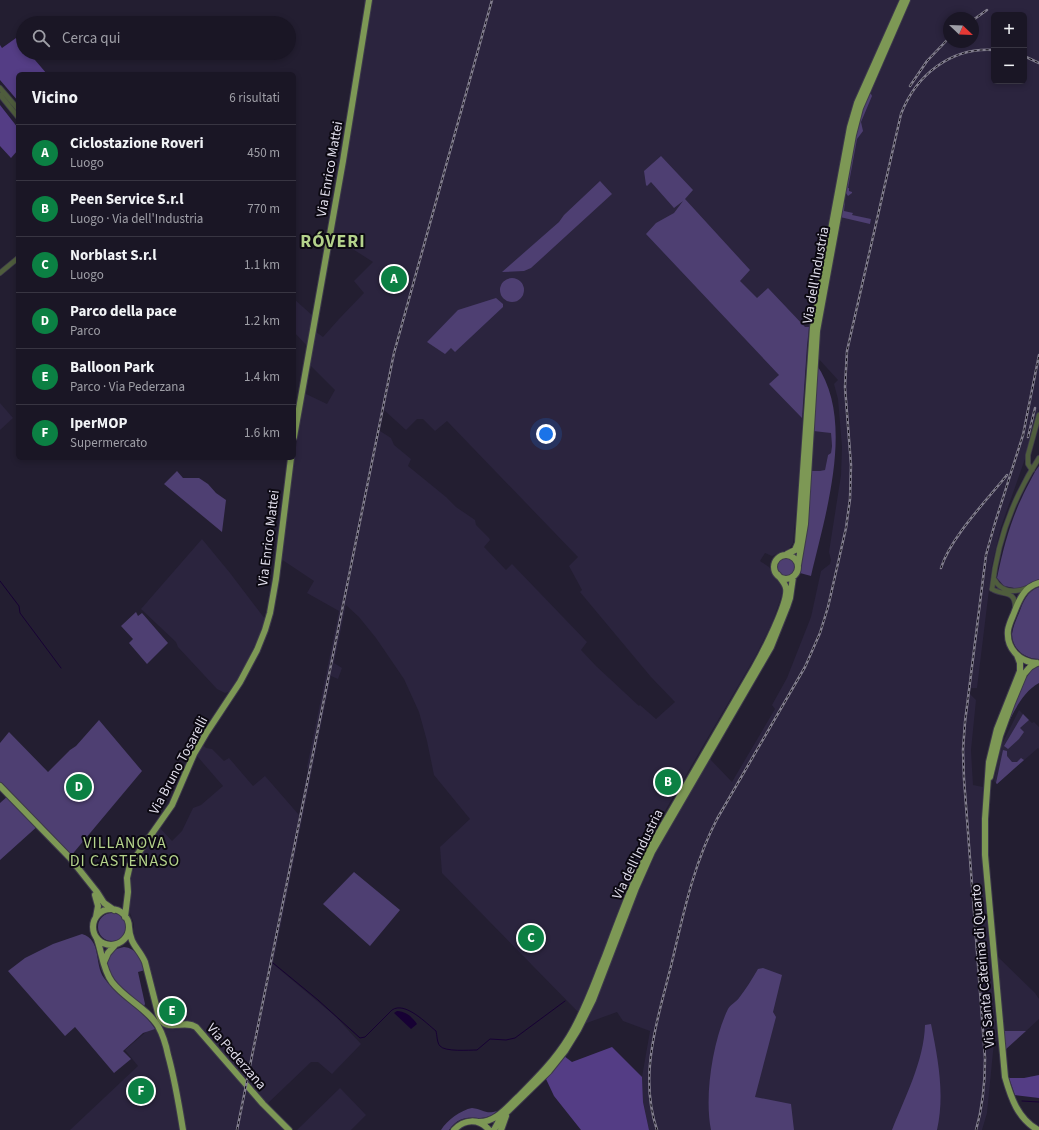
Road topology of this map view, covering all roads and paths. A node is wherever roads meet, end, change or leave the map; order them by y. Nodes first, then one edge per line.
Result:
1 (369, 0) edge
2 (903, 0) edge
3 (907, 0) edge
4 (0, 88) edge
5 (0, 95) edge
6 (16, 107) edge
7 (16, 115) edge
8 (16, 260) edge
9 (0, 273) edge
10 (1039, 415) edge
11 (296, 426) edge
12 (1039, 458) edge
13 (291, 460) edge
14 (1032, 470) junction
15 (787, 554) junction
16 (798, 565) junction
17 (778, 576) junction
18 (793, 577) junction
19 (993, 578) junction
20 (1039, 583) edge
21 (999, 588) junction
22 (1029, 588) junction
23 (992, 589) junction
24 (1013, 616) junction
25 (268, 622) joint
26 (1017, 655) junction
27 (1038, 663) edge
28 (0, 786) edge
29 (986, 803) junction
30 (89, 883) junction
31 (128, 898) junction
32 (115, 910) junction
33 (125, 917) junction
34 (96, 918) junction
35 (128, 927) junction
36 (97, 939) junction
37 (117, 944) junction
38 (135, 947) junction
39 (104, 962) junction
40 (511, 1110) junction
41 (479, 1122) junction
42 (1027, 1122) junction
43 (183, 1130) edge
44 (289, 1130) edge
45 (454, 1130) edge
46 (489, 1130) edge
47 (494, 1130) edge
48 (501, 1130) edge
49 (1031, 1130) edge
50 (1038, 1130) edge

1 - 11 main road, Via Enrico Mattei
2 - 15 main road, Via dell'Industria
3 - 16 main road, Via dell'Industria
4 - 6 street
5 - 7 street
8 - 9 street
10 - 14 street
12 - 14 street
13 - 25 main road, Via Enrico Mattei
14 - 19 street
15 - 16 main road
15 - 17 main road
16 - 18 main road
17 - 18 main road
17 - 41 main road, Via dell'Industria
18 - 40 main road, Via dell'Industria
19 - 21 street
19 - 23 street
20 - 22 main road
21 - 22 street
21 - 23 street
22 - 24 main road
23 - 24 street
24 - 26 main road
25 - 31 main road, Via Bruno Tosarelli
26 - 27 main road
26 - 29 main road, Via Santa Caterina di Quarto
27 - 29 main road, Via Santa Caterina di Quarto
28 - 30 main road
29 - 42 main road, Via Santa Caterina di Quarto
30 - 32 main road
30 - 34 main road
31 - 32 main road
31 - 33 main road, Via Bruno Tosarelli
32 - 33 main road
32 - 34 main road
33 - 35 main road
34 - 36 main road
35 - 37 main road
35 - 38 main road
36 - 37 main road
36 - 39 main road
37 - 38 main road
37 - 39 main road
38 - 44 main road, Via Pederzana
39 - 43 main road
40 - 47 main road, Via dell'Industria
40 - 48 main road
41 - 45 main road, Via dell'Industria
41 - 46 main road
42 - 49 main road, Via Santa Caterina di Quarto
42 - 50 main road, Via Santa Caterina di Quarto

